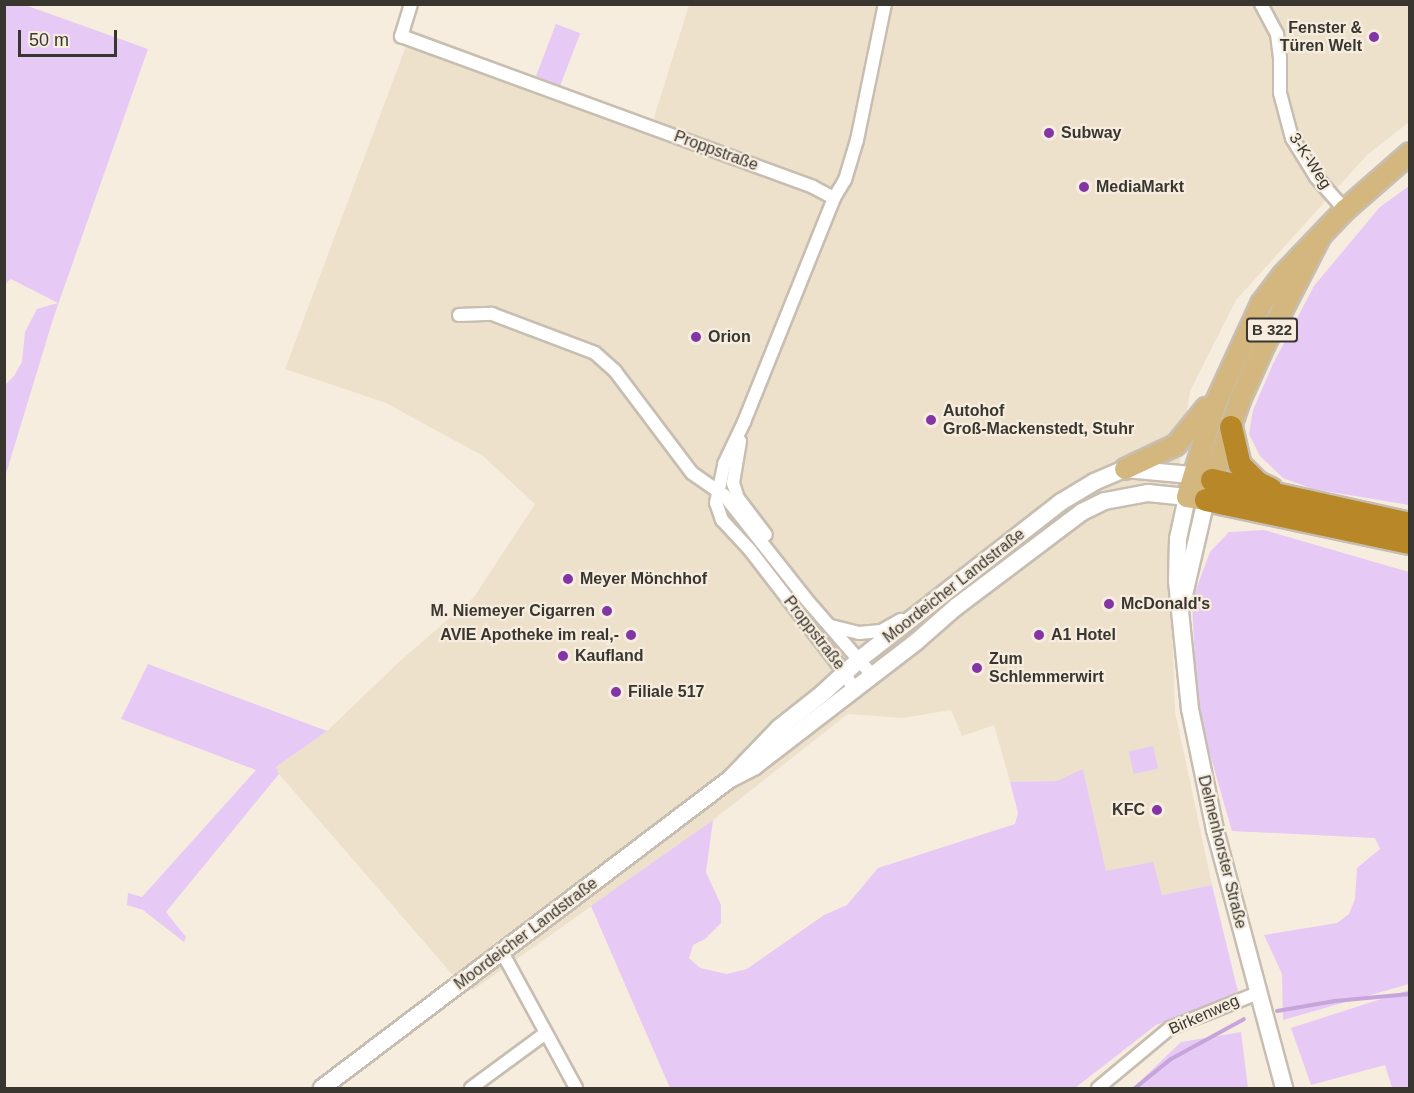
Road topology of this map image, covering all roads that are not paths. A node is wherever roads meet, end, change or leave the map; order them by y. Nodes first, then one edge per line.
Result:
1 (411, 4) edge
2 (885, 4) edge
3 (1268, 7) edge
4 (1410, 153) edge
5 (834, 198) junction
6 (1345, 210) junction
7 (1320, 237) junction
8 (459, 315) dead end
9 (1216, 402) junction
10 (744, 422) junction
11 (1231, 427) junction
12 (1125, 469) junction
13 (732, 483) junction
14 (1200, 488) junction
15 (717, 489) junction
16 (1276, 495) junction
17 (1410, 524) edge
18 (1410, 543) edge
19 (770, 551) junction
20 (910, 620) junction
21 (831, 626) junction
22 (860, 659) junction
23 (845, 673) junction
24 (872, 675) junction
25 (854, 690) junction
26 (730, 779) junction
27 (502, 952) junction
28 (1257, 993) junction
29 (546, 1033) junction
30 (322, 1089) edge
31 (471, 1089) edge
32 (576, 1089) edge
33 (1098, 1089) edge
34 (1284, 1089) edge

1 - 5 street, Proppstraße
2 - 5 street
3 - 6 street, 3-K-Weg
4 - 6 main road, Delmenhorster Straße / B 322
5 - 10 street, Proppstraße
6 - 7 main road, Delmenhorster Straße / B 322
7 - 9 main road, Delmenhorster Straße / B 322
7 - 11 main road, Delmenhorster Straße / B 322
8 - 15 street, Proppstraße
9 - 12 main road
9 - 14 main road, B 322
10 - 13 street, Proppstraße
10 - 15 street, Proppstraße
11 - 14 main road, Delmenhorster Straße / B 322
11 - 16 highway
12 - 14 main road, Moordeicher Landstraße
12 - 20 main road, Moordeicher Landstraße
13 - 15 street
13 - 19 street, Proppstraße
14 - 16 highway
14 - 18 highway
14 - 24 main road, Moordeicher Landstraße
14 - 28 main road, Delmenhorster Straße
15 - 19 street, Proppstraße
15 - 23 street, Proppstraße
16 - 17 highway
19 - 21 street, Proppstraße
20 - 21 street, Proppstraße
20 - 22 main road, Moordeicher Landstraße
21 - 22 street, Proppstraße
22 - 23 main road, Moordeicher Landstraße
22 - 24 street, Proppstraße
23 - 25 street, Proppstraße
23 - 26 main road, Moordeicher Landstraße
24 - 25 main road, Moordeicher Landstraße
25 - 26 main road, Moordeicher Landstraße
26 - 27 main road, Moordeicher Landstraße
27 - 29 street
27 - 30 main road, Moordeicher Landstraße
28 - 33 street, Birkenweg
28 - 34 main road, Delmenhorster Straße
29 - 31 street
29 - 32 street

